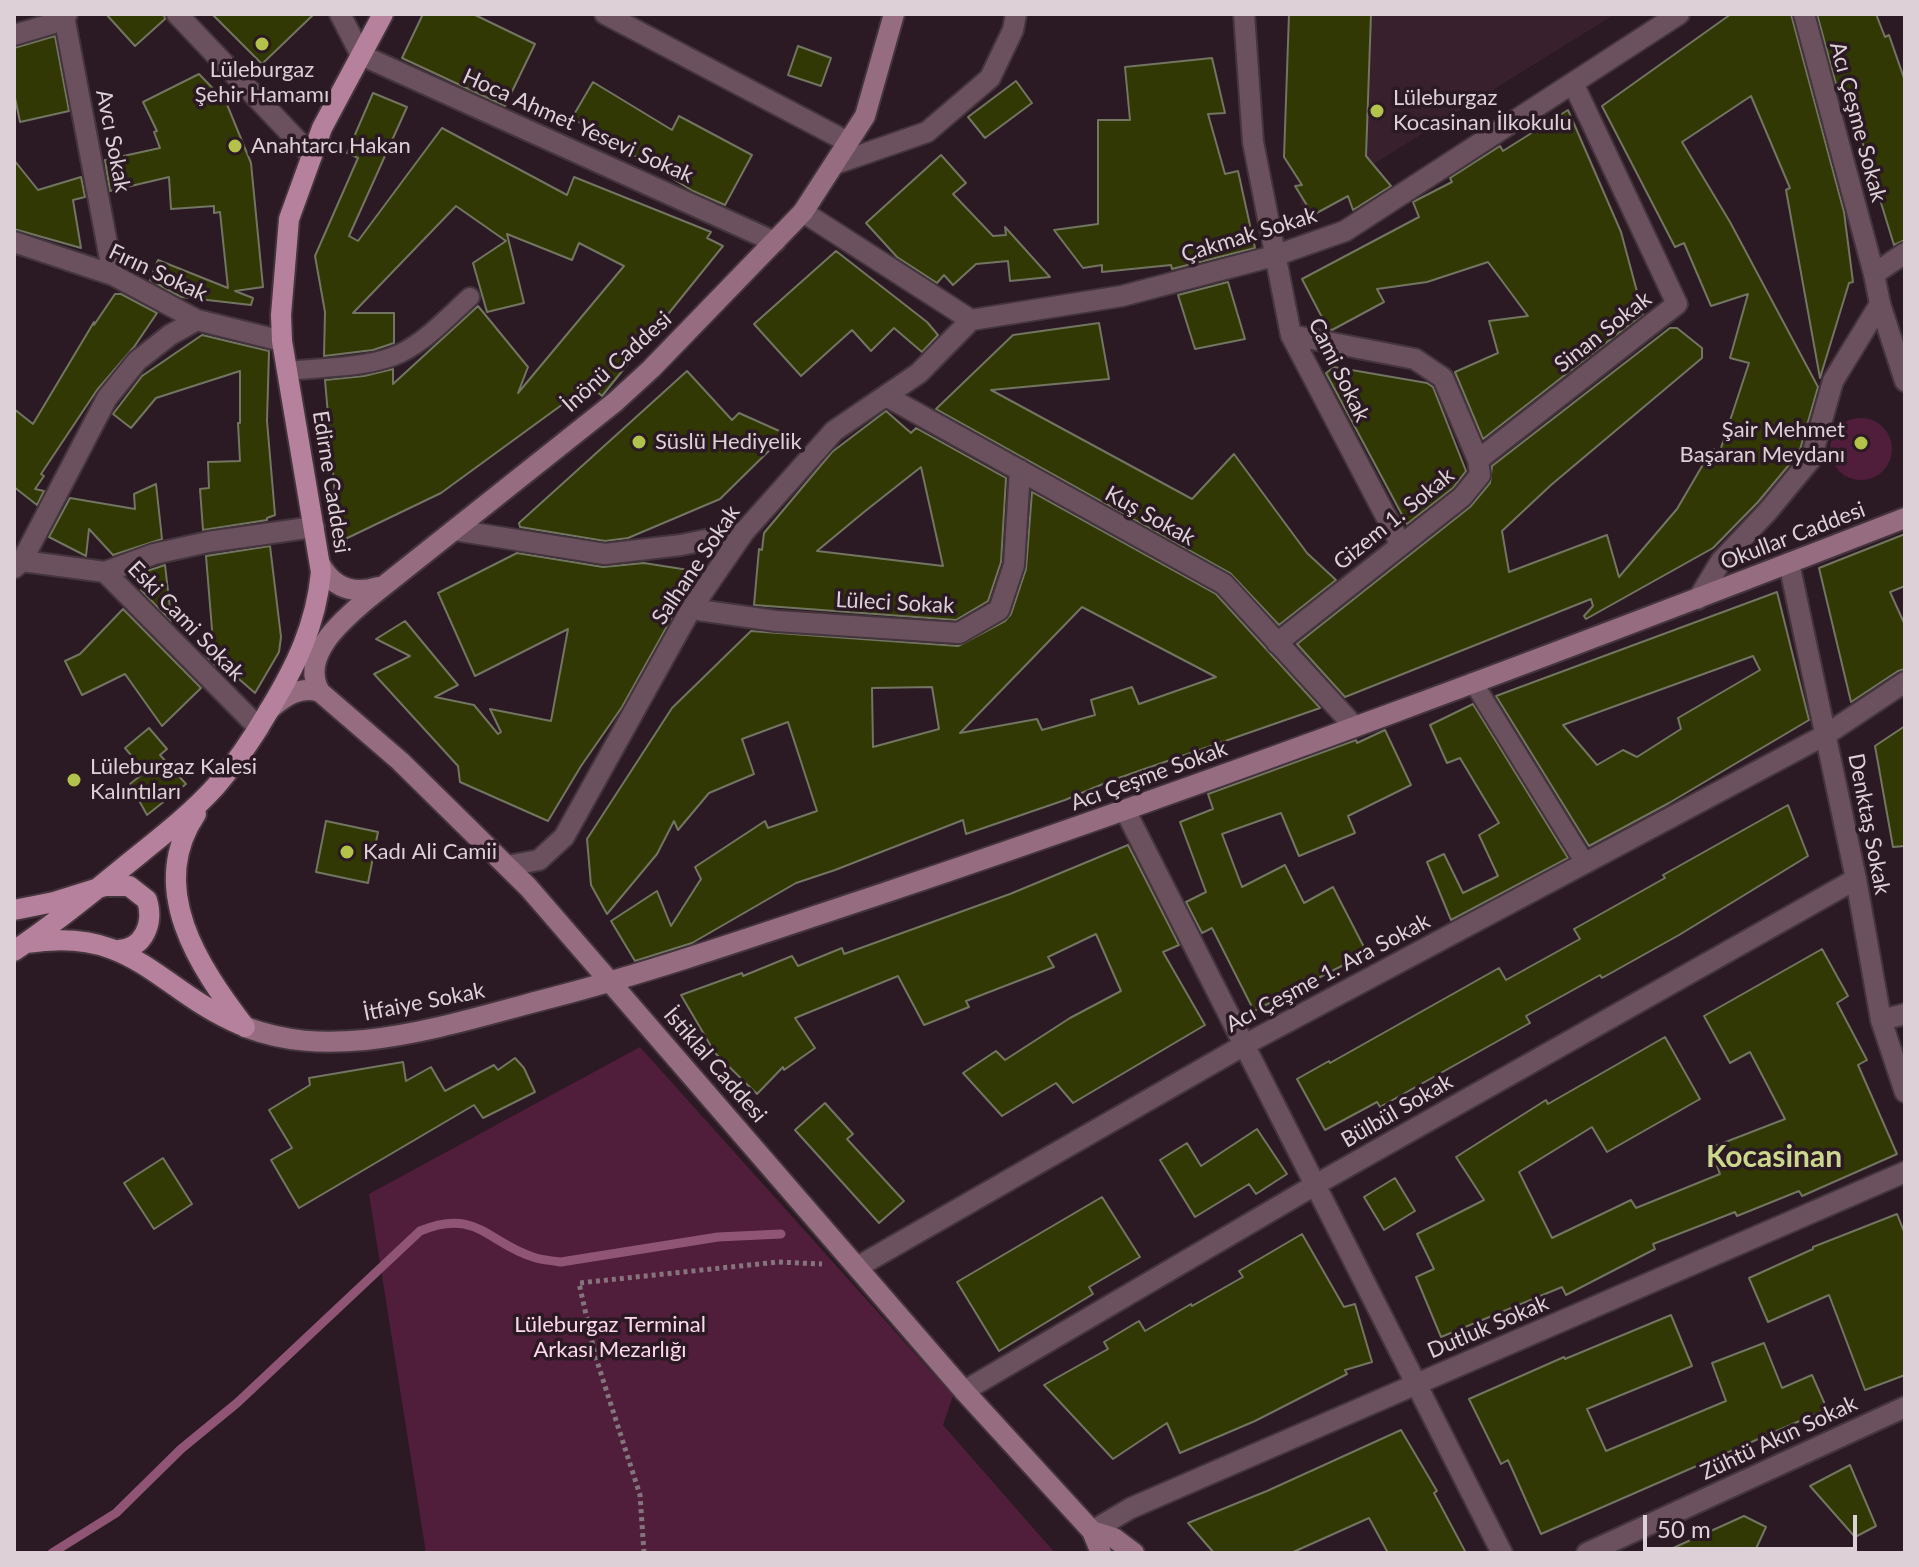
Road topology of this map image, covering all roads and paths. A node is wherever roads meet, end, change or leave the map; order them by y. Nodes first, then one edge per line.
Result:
1 (177, 14) edge
2 (340, 14) edge
3 (383, 14) edge
4 (605, 14) edge
5 (894, 14) edge
6 (1016, 14) edge
7 (1244, 14) edge
8 (1679, 14) edge
9 (1804, 14) edge
10 (66, 15) edge
11 (14, 35) edge
12 (361, 55) junction
13 (1573, 83) junction
14 (848, 142) junction
15 (312, 156) junction
16 (835, 164) junction
17 (803, 212) junction
18 (14, 242) edge
19 (775, 242) junction
20 (1905, 253) edge
21 (1274, 256) junction
22 (1874, 274) junction
23 (113, 275) junction
24 (470, 297) dead end
25 (1880, 304) junction
26 (197, 320) junction
27 (971, 320) junction
28 (1291, 335) junction
29 (282, 341) junction
30 (289, 371) junction
31 (1905, 381) edge
32 (886, 396) junction
33 (1478, 460) junction
34 (1020, 470) junction
35 (1905, 518) edge
36 (314, 527) junction
37 (454, 530) junction
38 (744, 532) junction
39 (1401, 545) junction
40 (1789, 563) junction
41 (320, 564) junction
42 (18, 565) edge
43 (105, 572) junction
44 (385, 584) junction
45 (1698, 599) junction
46 (691, 609) junction
47 (1277, 643) junction
48 (1473, 682) junction
49 (1905, 682) edge
50 (320, 692) junction
51 (270, 709) junction
52 (1354, 726) junction
53 (259, 728) junction
54 (1827, 734) junction
55 (217, 785) junction
56 (1126, 812) junction
57 (1585, 863) junction
58 (507, 866) junction
59 (1856, 879) junction
60 (98, 888) junction
61 (14, 910) edge
62 (579, 943) junction
63 (18, 946) edge
64 (118, 950) junction
65 (612, 983) junction
66 (561, 995) junction
67 (1905, 1014) edge
68 (1881, 1020) junction
69 (245, 1027) junction
70 (1246, 1044) junction
71 (1905, 1092) edge
72 (1905, 1172) edge
73 (1315, 1185) junction
74 (859, 1266) junction
75 (1416, 1384) junction
76 (964, 1391) junction
77 (1905, 1407) edge
78 (1092, 1531) junction
79 (644, 1553) edge
80 (1101, 1553) edge
81 (1134, 1553) edge
82 (1502, 1553) edge
83 (1587, 1553) edge

1 - 15 street
2 - 12 street
3 - 12 main road, Edirne Caddesi
4 - 14 street
5 - 14 main road, İnönü Caddesi
6 - 16 street
7 - 21 street, Cami Sokak
8 - 13 street, Çakmak Sokak
9 - 22 street, Acı Çeşme Sokak
10 - 11 street
10 - 23 street, Avcı Sokak
12 - 15 main road, Edirne Caddesi
12 - 19 street, Hoca Ahmet Yesevi Sokak
13 - 21 street, Çakmak Sokak
13 - 33 street, Sinan Sokak
14 - 16 main road, İnönü Caddesi
15 - 29 main road, Edirne Caddesi
16 - 17 main road, İnönü Caddesi
17 - 19 main road, İnönü Caddesi
17 - 27 street
18 - 23 street, Fırın Sokak
19 - 37 main road, İnönü Caddesi
20 - 22 street
21 - 27 street, Çakmak Sokak
21 - 28 street, Cami Sokak
22 - 25 street, Acı Çeşme Sokak
23 - 26 street, Fırın Sokak
24 - 30 lane
25 - 31 street, Acı Çeşme Sokak
25 - 45 street
26 - 29 street, Fırın Sokak
26 - 42 street
27 - 32 street, Salhane Sokak
28 - 33 street, Gizem 1. Sokak
28 - 39 street, Cami Sokak
29 - 30 main road, Edirne Caddesi
30 - 36 main road, Edirne Caddesi
32 - 34 street, Kuş Sokak
32 - 38 street, Salhane Sokak
33 - 39 street, Gizem 1. Sokak
34 - 46 street, Lüleci Sokak
34 - 47 street, Kuş Sokak
35 - 40 main road, Okullar Caddesi
36 - 41 main road, Edirne Caddesi
36 - 43 street
37 - 38 street
37 - 44 main road, İnönü Caddesi
38 - 46 street, Salhane Sokak
39 - 47 street, Gizem 1. Sokak
40 - 45 main road, Okullar Caddesi
40 - 54 street, Denktaş Sokak
41 - 44 main road
41 - 51 main road, Edirne Caddesi
42 - 43 street, Eski Cami Sokak
43 - 53 street, Eski Cami Sokak
44 - 50 main road, İnönü Caddesi
45 - 48 main road, Acı Çeşme Sokak
46 - 58 street, Salhane Sokak
47 - 52 street, Kuş Sokak
48 - 52 main road, Acı Çeşme Sokak
48 - 57 lane
49 - 54 street, Acı Çeşme 1. Ara Sokak
50 - 51 main road
50 - 58 main road, İstiklal Caddesi
51 - 53 main road, Edirne Caddesi
52 - 56 main road, Acı Çeşme Sokak
53 - 55 main road, Edirne Caddesi
54 - 57 street, Acı Çeşme 1. Ara Sokak
54 - 59 street, Denktaş Sokak
55 - 60 main road, Edirne Caddesi
55 - 69 main road
56 - 65 main road, Acı Çeşme Sokak
56 - 70 street
57 - 70 street, Acı Çeşme 1. Ara Sokak
58 - 62 main road, İstiklal Caddesi
59 - 68 street, Denktaş Sokak
59 - 73 street, Bülbül Sokak
60 - 61 main road
60 - 63 main road, Edirne Caddesi
60 - 64 main road
62 - 65 main road, İstiklal Caddesi
62 - 66 main road
63 - 64 main road, İtfaiye Sokak
64 - 69 main road, İtfaiye Sokak
65 - 66 main road, İtfaiye Sokak
65 - 74 main road, İstiklal Caddesi
66 - 69 main road, İtfaiye Sokak
67 - 68 street
68 - 71 street, Denktaş Sokak
70 - 73 street
70 - 74 street, Acı Çeşme 1. Ara Sokak
72 - 75 street, Dutluk Sokak
73 - 75 street
73 - 76 street, Bülbül Sokak
74 - 76 main road, İstiklal Caddesi
74 - 79 path
75 - 78 street, Dutluk Sokak
75 - 82 street
76 - 78 main road, İstiklal Caddesi
77 - 83 street, Zühtü Akın Sokak
78 - 80 main road, İstiklal Caddesi
78 - 81 main road, İstiklal Caddesi

